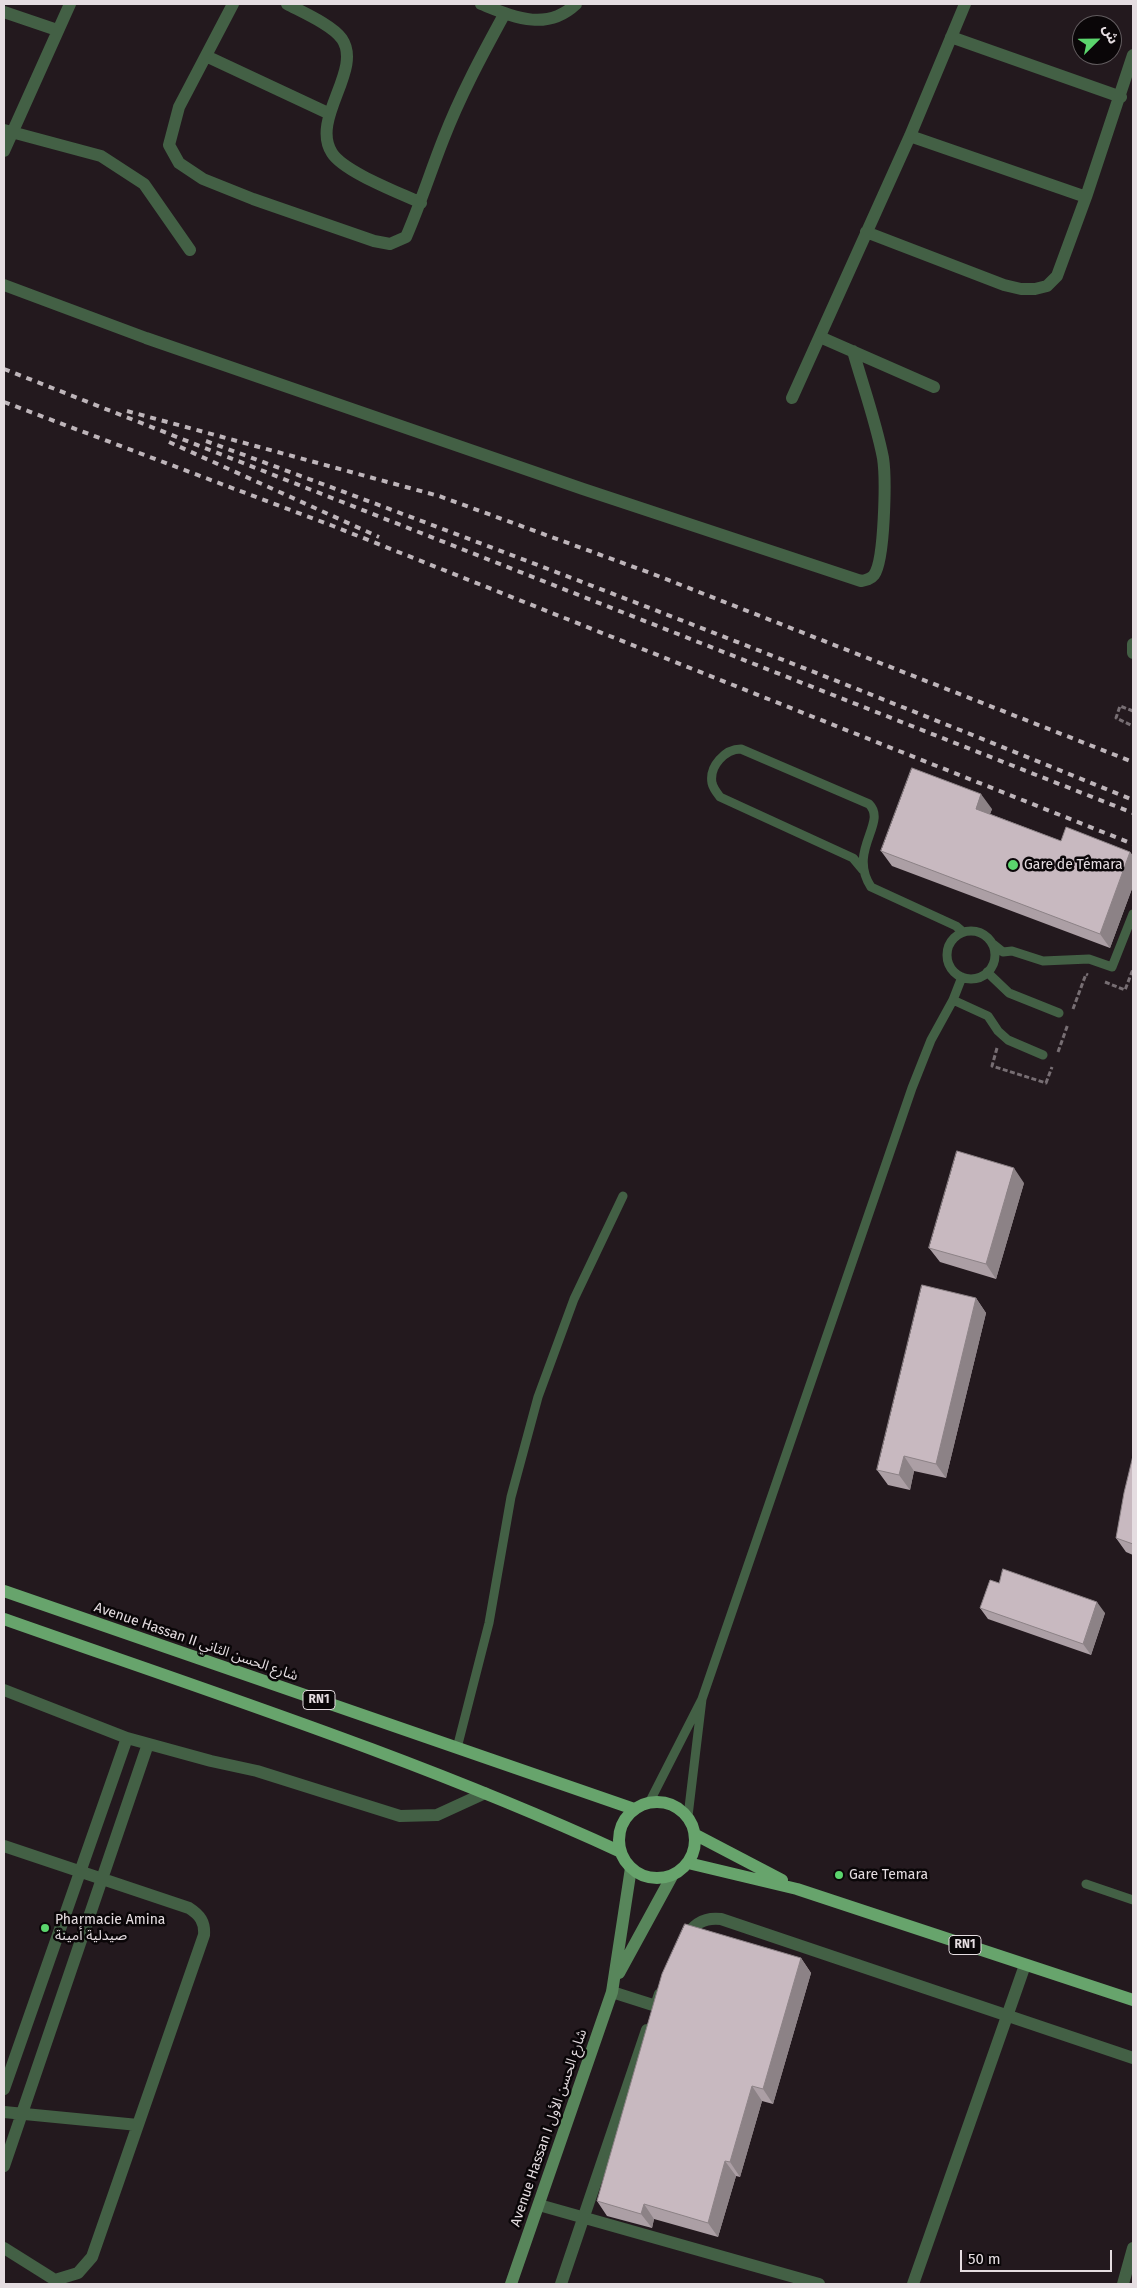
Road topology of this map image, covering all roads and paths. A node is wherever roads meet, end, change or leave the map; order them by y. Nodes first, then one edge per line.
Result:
1 (70, 4) edge
2 (233, 4) edge
3 (288, 4) edge
4 (481, 4) edge
5 (576, 4) edge
6 (965, 4) edge
7 (4, 12) edge
8 (505, 13) junction
9 (57, 30) junction
10 (951, 37) junction
11 (206, 56) junction
12 (1133, 56) edge
13 (1121, 97) junction
14 (330, 114) junction
15 (8, 131) edge
16 (910, 136) junction
17 (4, 151) edge
18 (1086, 197) junction
19 (421, 203) junction
20 (866, 232) junction
21 (190, 250) dead end
22 (4, 285) edge
23 (820, 337) junction
24 (853, 351) junction
25 (934, 386) dead end
26 (792, 398) dead end
27 (1133, 644) edge
28 (1133, 653) edge
29 (1133, 711) edge
30 (1133, 726) edge
31 (863, 870) junction
32 (1133, 914) edge
33 (963, 932) junction
34 (993, 944) junction
35 (1133, 969) edge
36 (986, 972) junction
37 (962, 977) junction
38 (1094, 978) dead end
39 (1102, 981) dead end
40 (953, 1000) junction
41 (1073, 1011) dead end
42 (1059, 1013) dead end
43 (1069, 1020) dead end
44 (1001, 1034) junction
45 (1043, 1055) dead end
46 (1056, 1056) dead end
47 (1053, 1065) dead end
48 (623, 1196) dead end
49 (4, 1591) edge
50 (4, 1619) edge
51 (4, 1690) edge
52 (702, 1699) junction
53 (127, 1738) junction
54 (148, 1744) junction
55 (457, 1748) junction
56 (485, 1793) junction
57 (650, 1802) junction
58 (634, 1809) junction
59 (688, 1816) junction
60 (696, 1835) junction
61 (4, 1846) edge
62 (621, 1852) junction
63 (688, 1864) junction
64 (631, 1868) junction
65 (80, 1871) junction
66 (672, 1876) junction
67 (102, 1879) junction
68 (1086, 1884) dead end
69 (797, 1889) junction
70 (1133, 1900) edge
71 (678, 1954) edge
72 (1025, 1964) junction
73 (667, 1978) edge
74 (613, 1987) junction
75 (1133, 2000) edge
76 (656, 2006) junction
77 (1008, 2016) junction
78 (1133, 2058) edge
79 (4, 2089) edge
80 (4, 2112) edge
81 (21, 2115) junction
82 (138, 2124) junction
83 (4, 2166) edge
84 (539, 2205) junction
85 (582, 2219) junction
86 (4, 2248) edge
87 (1133, 2248) edge
88 (54, 2282) edge
89 (512, 2284) edge
90 (561, 2284) edge
91 (819, 2284) edge
92 (913, 2284) edge
93 (1123, 2284) edge

1 - 9 street
2 - 11 street
3 - 14 street
4 - 8 street
5 - 8 street
6 - 10 street
7 - 9 street
8 - 19 street
9 - 15 street
10 - 13 street
10 - 16 street
11 - 14 street
11 - 19 street
12 - 13 street
13 - 18 street
14 - 19 street
15 - 17 street
15 - 21 street
16 - 18 street
16 - 20 street
18 - 20 street
20 - 23 street
22 - 24 street
23 - 24 street
23 - 26 street
24 - 25 street
27 - 28 street
29 - 30 path
31 - 31 lane
31 - 33 lane
32 - 34 lane
33 - 34 lane
33 - 37 lane
34 - 36 lane
35 - 39 path
36 - 37 lane
36 - 42 lane
37 - 40 lane
38 - 41 path
40 - 44 lane
40 - 52 lane
43 - 46 path
44 - 45 lane
44 - 47 path
48 - 55 lane
49 - 55 main road, Avenue Hassan II شارع الحسن الثاني / RN1
50 - 56 main road, RN1
51 - 53 street
52 - 57 lane
52 - 59 lane
53 - 54 street
53 - 65 street
54 - 56 street
54 - 67 street
55 - 58 main road, Avenue Hassan II شارع الحسن الثاني / RN1
56 - 62 main road, RN1
57 - 58 main road
57 - 59 main road
58 - 62 main road
59 - 60 main road
60 - 63 main road
60 - 69 main road, RN1
61 - 65 street
62 - 64 main road
63 - 66 main road
63 - 69 main road, RN1
64 - 66 main road
64 - 74 main road, Avenue Hassan I شارع الحسن الأول
65 - 67 street
65 - 79 street
66 - 74 main road, Avenue Hassan I شارع الحسن الأول
67 - 81 street
67 - 82 street
68 - 70 lane
69 - 72 main road, RN1
71 - 77 street
72 - 75 main road, RN1
72 - 77 street
73 - 76 street
74 - 76 street
74 - 84 main road, Avenue Hassan I شارع الحسن الأول
76 - 85 street
77 - 78 street
77 - 92 street
80 - 81 street
81 - 82 street
81 - 83 street
82 - 88 street
84 - 85 street
84 - 89 main road, Avenue Hassan I شارع الحسن الأول
85 - 90 street
85 - 91 street
86 - 88 street
87 - 93 street

